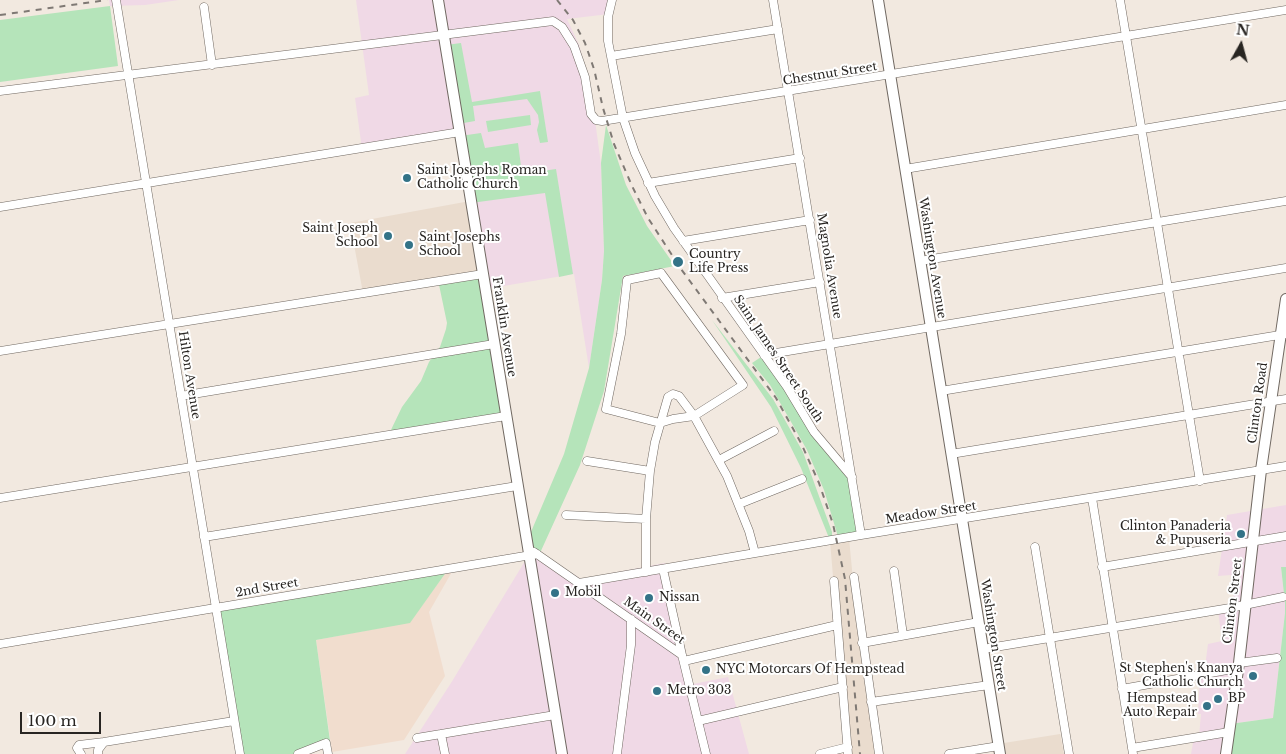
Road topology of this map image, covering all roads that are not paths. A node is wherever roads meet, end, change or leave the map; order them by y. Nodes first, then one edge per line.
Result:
1 (116, 0) edge
2 (438, 0) edge
3 (612, 0) edge
4 (774, 0) edge
5 (878, 0) edge
6 (1120, 0) edge
7 (204, 7) dead end
8 (1286, 10) edge
9 (778, 29) junction
10 (444, 35) junction
11 (1126, 36) junction
12 (611, 56) junction
13 (212, 65) junction
14 (128, 75) junction
15 (890, 76) junction
16 (0, 92) edge
17 (789, 92) junction
18 (1286, 106) edge
19 (623, 118) junction
20 (1142, 129) junction
21 (460, 132) junction
22 (800, 158) junction
23 (905, 168) junction
24 (146, 183) junction
25 (648, 183) junction
26 (1286, 201) edge
27 (0, 207) edge
28 (810, 220) junction
29 (1157, 222) junction
30 (683, 242) junction
31 (920, 261) junction
32 (1286, 268) edge
33 (483, 274) junction
34 (820, 282) junction
35 (1168, 288) junction
36 (722, 298) junction
37 (1286, 299) edge
38 (169, 324) junction
39 (931, 327) junction
40 (1283, 334) edge
41 (494, 344) junction
42 (830, 344) junction
43 (0, 351) edge
44 (1178, 352) junction
45 (764, 355) junction
46 (941, 391) junction
47 (181, 396) junction
48 (1286, 399) edge
49 (1271, 402) junction
50 (506, 416) junction
51 (694, 416) junction
52 (1189, 416) junction
53 (660, 423) junction
54 (774, 431) dead end
55 (848, 452) junction
56 (951, 454) junction
57 (834, 455) junction
58 (719, 460) junction
59 (587, 461) dead end
60 (1286, 466) edge
61 (192, 467) junction
62 (1261, 470) junction
63 (650, 471) junction
64 (852, 477) junction
65 (802, 479) dead end
66 (1200, 481) junction
67 (518, 486) junction
68 (0, 498) edge
69 (1092, 498) junction
70 (739, 504) junction
71 (1256, 510) joint
72 (566, 515) dead end
73 (646, 519) junction
74 (962, 520) junction
75 (861, 535) junction
76 (1286, 536) edge
77 (204, 537) junction
78 (1253, 542) junction
79 (1035, 547) dead end
80 (531, 553) junction
81 (755, 553) junction
82 (1102, 567) junction
83 (663, 569) junction
84 (894, 571) dead end
85 (646, 572) junction
86 (854, 578) dead end
87 (834, 581) dead end
88 (579, 583) junction
89 (1283, 597) dead end
90 (1246, 604) junction
91 (216, 608) junction
92 (632, 619) junction
93 (979, 622) junction
94 (837, 625) junction
95 (1112, 628) junction
96 (903, 636) junction
97 (1050, 637) junction
98 (862, 642) junction
99 (0, 644) edge
100 (983, 649) junction
101 (683, 658) junction
102 (1277, 658) dead end
103 (1239, 665) junction
104 (989, 685) junction
105 (843, 687) junction
106 (1122, 689) junction
107 (871, 702) junction
108 (556, 715) junction
109 (234, 721) junction
110 (698, 721) junction
111 (1229, 732) junction
112 (441, 734) junction
113 (417, 738) dead end
114 (104, 742) junction
115 (1000, 750) edge
116 (848, 751) edge
117 (1133, 751) edge
118 (81, 754) edge
119 (98, 754) edge
120 (240, 754) edge
121 (298, 754) edge
122 (328, 754) edge
123 (445, 754) edge
124 (562, 754) edge
125 (617, 754) edge
126 (706, 754) edge
127 (820, 754) edge
128 (879, 754) edge
129 (949, 754) edge
130 (1069, 754) edge
131 (1226, 754) edge

1 - 14 street, Hilton Avenue
2 - 10 main road, Franklin Avenue
3 - 12 street, Saint James Street South
4 - 9 street, Magnolia Avenue
5 - 15 main road, Washington Avenue
6 - 11 street
7 - 13 street
8 - 11 street, Chestnut Street
9 - 12 street
9 - 17 street, Magnolia Avenue
10 - 13 street
10 - 19 street, Chestnut Street
10 - 21 main road, Franklin Avenue
11 - 15 street, Chestnut Street
11 - 20 street
12 - 19 street, Saint James Street South
13 - 14 street
14 - 16 street
14 - 24 street, Hilton Avenue
15 - 17 street, Chestnut Street
15 - 23 main road, Washington Avenue
17 - 19 street, Chestnut Street
17 - 22 street, Magnolia Avenue
18 - 20 street
19 - 25 street, Saint James Street South
20 - 23 street
20 - 29 street
21 - 24 street
21 - 33 main road, Franklin Avenue
22 - 25 street
22 - 28 street, Magnolia Avenue
23 - 31 main road, Washington Avenue
24 - 27 street
24 - 38 street, Hilton Avenue
25 - 30 street, Saint James Street South
26 - 29 street
28 - 30 street
28 - 34 street, Magnolia Avenue
29 - 31 street
29 - 35 street
30 - 36 street, Saint James Street South
31 - 39 main road, Washington Avenue
32 - 35 street
33 - 38 street
33 - 41 main road, Franklin Avenue
34 - 36 street
34 - 42 street, Magnolia Avenue
35 - 39 street
35 - 44 street
36 - 45 street, Saint James Street South
37 - 40 main road, Clinton Road
38 - 43 street
38 - 47 street, Hilton Avenue
39 - 42 street
39 - 46 main road, Washington Avenue
40 - 44 street
40 - 49 main road, Clinton Road
41 - 47 street
41 - 50 main road, Franklin Avenue
42 - 45 street
42 - 55 street, Magnolia Avenue
44 - 46 street
44 - 52 street
45 - 57 street, Saint James Street South
46 - 56 main road, Washington Avenue
47 - 61 street, Hilton Avenue
48 - 49 street
49 - 52 street
49 - 62 main road, Clinton Road
50 - 61 street
50 - 67 main road, Franklin Avenue
51 - 53 street
51 - 53 street
51 - 53 street
51 - 58 street
52 - 56 street
52 - 66 street
53 - 63 street
54 - 58 street
55 - 57 street
55 - 64 street, Magnolia Avenue
56 - 74 main road, Washington Avenue
57 - 64 street, Saint James Street South
58 - 70 street
59 - 63 street
60 - 62 street, Meadow Street
61 - 68 street
61 - 77 street, Hilton Avenue
62 - 66 street, Meadow Street
62 - 71 main road, Clinton Road
63 - 73 street
64 - 75 street, Magnolia Avenue
65 - 70 street
66 - 69 street, Meadow Street
67 - 77 street
67 - 80 main road, Franklin Avenue
69 - 74 street, Meadow Street
69 - 82 street
70 - 81 street
71 - 78 main road, Clinton Street
72 - 73 street
73 - 85 street
74 - 75 street, Meadow Street
74 - 93 main road, Washington Street
75 - 81 street, Meadow Street
76 - 78 street
77 - 91 street, Hilton Avenue
78 - 82 street
78 - 90 main road, Clinton Street
79 - 97 street
80 - 88 street, Main Street
80 - 91 street, 2nd Street
80 - 108 main road, Franklin Avenue
81 - 83 street, Meadow Street
82 - 95 street
83 - 85 street, Meadow Street
83 - 101 street
84 - 96 street
85 - 88 street, Meadow Street
86 - 98 street
87 - 94 street
88 - 92 street, Main Street
89 - 90 street
90 - 95 street
90 - 103 main road, Clinton Street
91 - 99 street, 2nd Street
91 - 109 street, Hilton Avenue
92 - 101 street, Main Street
92 - 125 street
93 - 96 street
93 - 100 main road, Washington Street
94 - 101 street
94 - 105 street
95 - 97 street
95 - 106 street
96 - 98 street
97 - 100 street
97 - 130 street
98 - 107 street
100 - 104 main road, Washington Street
101 - 110 street, Main Street
102 - 103 street
103 - 106 street
103 - 111 main road, Clinton Street
104 - 107 street
104 - 115 main road, Washington Street
105 - 110 street
105 - 116 street
106 - 117 street
107 - 128 street
108 - 112 street
108 - 124 main road, Franklin Avenue
109 - 114 street
109 - 120 street, Hilton Avenue
110 - 126 street, Main Street
111 - 117 street
111 - 131 main road, Clinton Street
112 - 113 street
112 - 123 street
114 - 118 street
114 - 119 street
115 - 129 street
116 - 127 street
121 - 122 street

